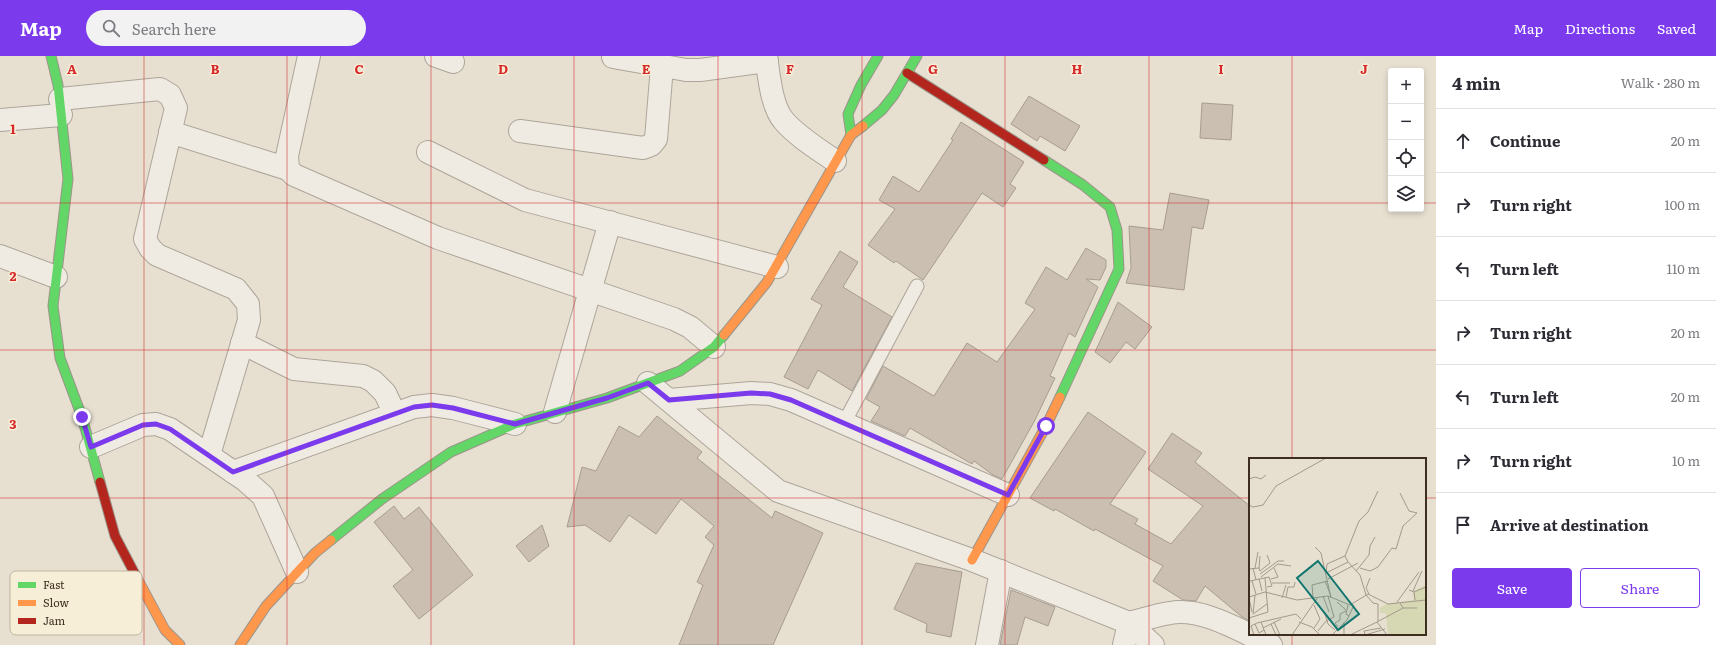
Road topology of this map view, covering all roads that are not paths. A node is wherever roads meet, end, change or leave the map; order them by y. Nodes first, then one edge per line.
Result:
1 (51, 56) edge
2 (308, 56) edge
3 (878, 56) edge
4 (917, 56) edge
5 (613, 57) dead end
6 (766, 58) edge
7 (662, 66) junction
8 (906, 73) junction
9 (60, 107) junction
10 (0, 120) edge
11 (520, 131) dead end
12 (170, 132) junction
13 (851, 135) junction
14 (428, 152) dead end
15 (835, 161) junction
16 (288, 169) junction
17 (610, 222) junction
18 (0, 256) edge
19 (777, 267) junction
20 (56, 277) junction
21 (917, 286) dead end
22 (589, 290) junction
23 (242, 343) junction
24 (714, 347) junction
25 (648, 383) junction
26 (669, 400) junction
27 (555, 412) junction
28 (395, 414) junction
29 (844, 423) junction
30 (515, 424) junction
31 (91, 447) junction
32 (209, 455) junction
33 (233, 472) junction
34 (1008, 495) junction
35 (972, 560) junction
36 (134, 571) edge
37 (1001, 571) junction
38 (297, 572) junction
39 (142, 587) edge
40 (1129, 623) junction
41 (1249, 635) edge
42 (1250, 635) edge
43 (1279, 635) edge
44 (180, 645) edge
45 (240, 645) edge
46 (987, 645) edge
47 (1124, 645) edge
48 (1153, 645) edge
49 (1271, 645) edge

1 - 9 street
2 - 16 street
3 - 13 street
4 - 8 street
5 - 7 street
6 - 7 street
6 - 15 street
7 - 11 street
8 - 13 street
8 - 34 street
9 - 10 street
9 - 12 street
9 - 20 street
12 - 16 street
12 - 23 street
13 - 15 street
14 - 17 street
15 - 19 street
16 - 22 street
17 - 19 street
17 - 22 street
18 - 20 street
19 - 24 street
20 - 31 street
21 - 29 lane
22 - 24 street
22 - 27 street
23 - 28 street
23 - 32 street
24 - 25 street
25 - 26 street
25 - 27 street
26 - 29 street
26 - 35 street
27 - 30 street
28 - 30 street
28 - 33 street
29 - 34 street
30 - 38 street
31 - 32 street
31 - 36 street
32 - 33 street
33 - 38 street
34 - 35 street
35 - 37 street
37 - 40 street
37 - 46 street
38 - 45 street
39 - 44 street
40 - 41 street
40 - 47 street
40 - 48 street
42 - 49 street
43 - 49 street

